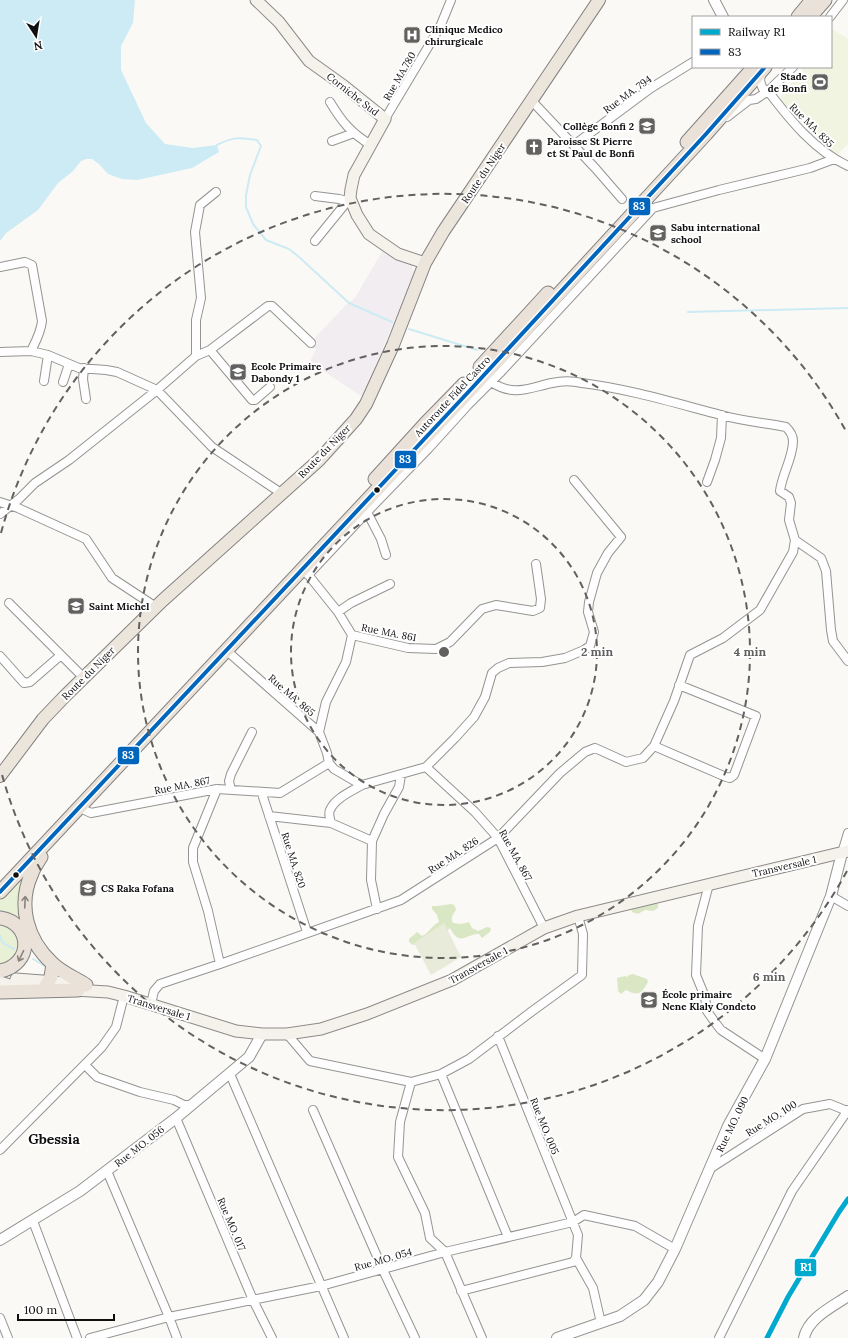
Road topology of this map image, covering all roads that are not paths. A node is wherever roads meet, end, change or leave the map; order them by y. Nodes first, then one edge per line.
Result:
1 (256, 0) edge
2 (450, 0) edge
3 (599, 0) edge
4 (812, 0) edge
5 (825, 0) edge
6 (843, 0) edge
7 (719, 2) edge
8 (723, 16) edge
9 (794, 16) edge
10 (799, 16) edge
11 (811, 16) edge
12 (831, 16) edge
13 (692, 63) edge
14 (745, 68) edge
15 (761, 68) edge
16 (792, 68) edge
17 (741, 82) junction
18 (768, 91) junction
19 (532, 100) junction
20 (330, 102) dead end
21 (385, 120) junction
22 (354, 133) junction
23 (706, 134) junction
24 (332, 141) dead end
25 (371, 145) junction
26 (574, 145) junction
27 (834, 159) junction
28 (848, 166) edge
29 (216, 192) dead end
30 (315, 196) dead end
31 (349, 199) junction
32 (622, 199) dead end
33 (315, 241) dead end
34 (425, 263) junction
35 (0, 267) edge
36 (311, 343) dead end
37 (210, 350) junction
38 (31, 351) junction
39 (0, 352) edge
40 (48, 355) junction
41 (196, 356) junction
42 (69, 364) junction
43 (84, 368) junction
44 (44, 381) dead end
45 (63, 382) dead end
46 (491, 382) junction
47 (270, 387) dead end
48 (157, 390) junction
49 (86, 399) dead end
50 (722, 415) junction
51 (574, 480) dead end
52 (707, 482) dead end
53 (281, 494) junction
54 (0, 502) edge
55 (11, 506) junction
56 (367, 512) junction
57 (0, 514) edge
58 (795, 540) junction
59 (386, 555) dead end
60 (536, 564) dead end
61 (306, 572) junction
62 (390, 584) dead end
63 (9, 603) dead end
64 (156, 607) junction
65 (338, 612) junction
66 (352, 635) junction
67 (227, 651) junction
68 (61, 655) junction
69 (0, 656) edge
70 (848, 661) edge
71 (83, 677) junction
72 (679, 685) junction
73 (252, 732) dead end
74 (319, 732) junction
75 (654, 746) junction
76 (329, 763) junction
77 (426, 767) junction
78 (401, 775) junction
79 (0, 776) edge
80 (362, 785) junction
81 (217, 789) junction
82 (230, 790) junction
83 (263, 793) junction
84 (80, 808) junction
85 (269, 816) junction
86 (331, 823) junction
87 (57, 832) junction
88 (848, 833) edge
89 (498, 838) junction
90 (372, 840) junction
91 (845, 852) edge
92 (0, 881) edge
93 (709, 884) junction
94 (0, 892) edge
95 (831, 896) junction
96 (848, 906) edge
97 (377, 909) junction
98 (578, 916) junction
99 (0, 918) edge
100 (544, 928) junction
101 (307, 932) junction
102 (53, 964) junction
103 (220, 964) junction
104 (0, 971) edge
105 (0, 976) edge
106 (0, 982) edge
107 (47, 985) junction
108 (82, 987) junction
109 (0, 992) edge
110 (124, 996) junction
111 (151, 1004) junction
112 (262, 1034) junction
113 (287, 1034) junction
114 (498, 1036) junction
115 (765, 1059) junction
116 (85, 1065) junction
117 (230, 1074) junction
118 (441, 1074) junction
119 (411, 1082) junction
120 (191, 1105) junction
121 (313, 1110) dead end
122 (848, 1111) edge
123 (176, 1118) junction
124 (0, 1150) edge
125 (711, 1168) junction
126 (107, 1171) junction
127 (33, 1221) junction
128 (573, 1222) junction
129 (508, 1237) junction
130 (0, 1240) edge
131 (675, 1249) junction
132 (444, 1252) junction
133 (576, 1258) junction
134 (383, 1270) junction
135 (321, 1286) junction
136 (461, 1291) junction
137 (848, 1296) edge
138 (253, 1300) junction
139 (169, 1317) junction
140 (0, 1318) edge
141 (601, 1323) junction
142 (114, 1335) edge
143 (8, 1338) edge
144 (77, 1338) edge
145 (90, 1338) edge
146 (177, 1338) edge
147 (272, 1338) edge
148 (344, 1338) edge
149 (415, 1338) edge
150 (482, 1338) edge
151 (559, 1338) edge
152 (719, 1338) edge
153 (804, 1338) edge

1 - 21 main road, Corniche Sud
2 - 21 street, Rue MA.780
3 - 19 main road, Route du Niger
4 - 9 street
4 - 10 highway
5 - 11 highway
6 - 12 street
7 - 8 street
13 - 26 street, Rue MA. 794
14 - 17 street
15 - 17 highway, Autoroute Fidel Castro
15 - 18 street, Rue MA. 835
15 - 23 highway, Autoroute Fidel Castro
16 - 18 street
17 - 92 highway, Autoroute Fidel Castro
18 - 23 street
18 - 27 street, Rue MA. 835
19 - 26 street
19 - 34 main road, Route du Niger
20 - 22 street
21 - 25 main road, Corniche Sud
22 - 24 street
22 - 25 street
23 - 61 highway, Autoroute Fidel Castro
25 - 31 main road, Corniche Sud
26 - 32 street
27 - 28 street, Rue MA. 835
27 - 46 street
29 - 41 street
30 - 31 street
31 - 33 street
31 - 34 main road
34 - 53 main road, Route du Niger
35 - 38 street
36 - 37 street
37 - 41 street
37 - 47 street
38 - 39 street
38 - 40 street
40 - 42 street
40 - 44 street
41 - 48 street
42 - 43 street
42 - 45 street
43 - 48 street
43 - 49 street
46 - 50 street
46 - 56 street
48 - 53 street
48 - 55 street
50 - 52 street
50 - 58 street
51 - 77 street
53 - 64 main road, Route du Niger
54 - 55 street
55 - 57 street
55 - 64 street
56 - 59 street
56 - 61 street
58 - 70 street
58 - 72 street, Rue MA. 826
60 - 66 street, Rue MA. 861
61 - 65 street, Rue MA. 861
61 - 67 highway, Autoroute Fidel Castro
62 - 65 street
63 - 68 street
64 - 71 main road, Route du Niger
65 - 66 street, Rue MA. 861
66 - 74 street
67 - 74 street, Rue MA. 865
67 - 84 highway, Autoroute Fidel Castro
68 - 69 street
68 - 71 street
71 - 79 main road, Route du Niger
72 - 75 street, Rue MA. 826
72 - 75 street
73 - 82 street
74 - 76 street, Rue MA. 865
75 - 89 street, Rue MA. 826
76 - 80 street
76 - 83 street, Rue MA. 867
77 - 78 street
77 - 89 street, Rue MA. 867
78 - 80 street
78 - 90 street
80 - 86 street
81 - 82 street, Rue MA. 867
81 - 84 street, Rue MA. 867
81 - 103 street
82 - 83 street, Rue MA. 867
83 - 85 street, Rue MA. 820
84 - 87 highway, Autoroute Fidel Castro
85 - 86 street
85 - 101 street, Rue MA. 820
86 - 90 street
87 - 94 highway, Autoroute Fidel Castro
102 -> 87 highway
88 - 91 street
89 - 97 street, Rue MA. 826
89 - 100 street, Rue MA. 867
90 - 97 street
91 - 93 main road, Transversale 1
91 - 95 street, Rue MO. 090
93 - 98 main road, Transversale 1
93 - 115 street
95 - 96 street
95 - 115 street, Rue MO. 090
97 - 101 street, Rue MA. 826
98 - 100 main road, Transversale 1
98 - 114 street
99 -> 104 highway
100 - 113 main road, Transversale 1
101 - 103 street, Rue MA. 826
102 - 107 highway
102 - 108 highway
103 - 111 street, Rue MA. 826
105 - 107 main road, Transversale 1
106 - 107 main road, Transversale 1
107 - 108 main road, Transversale 1
108 - 109 highway
108 - 110 main road, Transversale 1
110 - 111 main road, Transversale 1
110 - 116 street
111 - 112 main road, Transversale 1
112 - 113 main road, Transversale 1
112 - 117 street, Rue MO. 056
113 - 119 street
114 - 118 street
114 - 128 street, Rue MO. 005
115 - 125 street, Rue MO. 090
116 - 120 street
116 - 124 street
117 - 120 street, Rue MO. 056
117 - 135 street
118 - 119 street
118 - 129 street
119 - 132 street
120 - 123 street, Rue MO. 056
121 - 134 street
122 - 125 street, Rue MO. 100
122 - 152 street
123 - 126 street, Rue MO. 056
123 - 138 street, Rue MO. 017
125 - 131 street, Rue MO. 090
126 - 127 street, Rue MO. 056
126 - 139 street
127 - 130 street, Rue MO. 056
127 - 144 street
128 - 129 street, Rue MO. 054
128 - 131 street, Rue MO. 054
128 - 133 street, Rue MO. 005
129 - 132 street, Rue MO. 054
131 - 141 street, Rue MO. 090
132 - 134 street, Rue MO. 054
132 - 136 street
133 - 136 street
133 - 141 street
134 - 135 street, Rue MO. 054
134 - 149 street
135 - 138 street, Rue MO. 054
135 - 148 street
136 - 150 street
137 - 153 street
138 - 139 street, Rue MO. 054
138 - 147 street, Rue MO. 017
139 - 142 street, Rue MO. 054
139 - 146 street
140 - 143 street
141 - 151 street, Rue MO. 090
142 - 145 street, Rue MO. 054

